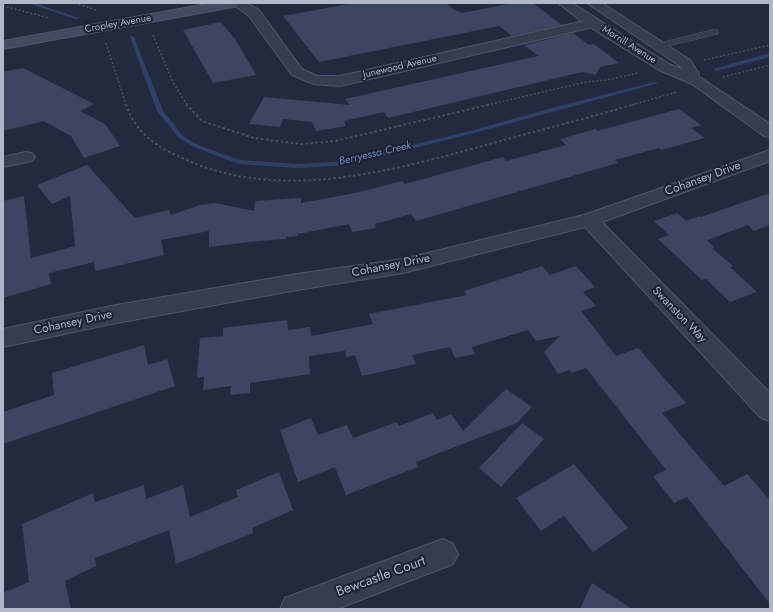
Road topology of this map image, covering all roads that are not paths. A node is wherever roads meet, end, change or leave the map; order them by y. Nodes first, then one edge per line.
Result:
1 (233, 3) edge
2 (237, 3) edge
3 (564, 3) edge
4 (593, 3) edge
5 (593, 23) junction
6 (714, 32) dead end
7 (3, 45) edge
8 (660, 46) junction
9 (697, 81) junction
10 (770, 132) edge
11 (770, 155) edge
12 (26, 156) dead end
13 (3, 162) edge
14 (589, 220) junction
15 (3, 338) edge
16 (770, 410) edge
17 (443, 554) dead end
18 (296, 609) edge

1 - 7 main road, Cropley Avenue
2 - 5 street, Junewood Avenue
3 - 5 street, Morrill Avenue
4 - 8 street, Morrill Avenue
5 - 9 street, Morrill Avenue
6 - 8 lane
8 - 9 street, Morrill Avenue
9 - 10 street, Morrill Avenue
11 - 14 street, Cohansey Drive
12 - 13 street
14 - 15 street, Cohansey Drive
14 - 16 street, Swanston Way
17 - 18 street, Bewcastle Court

